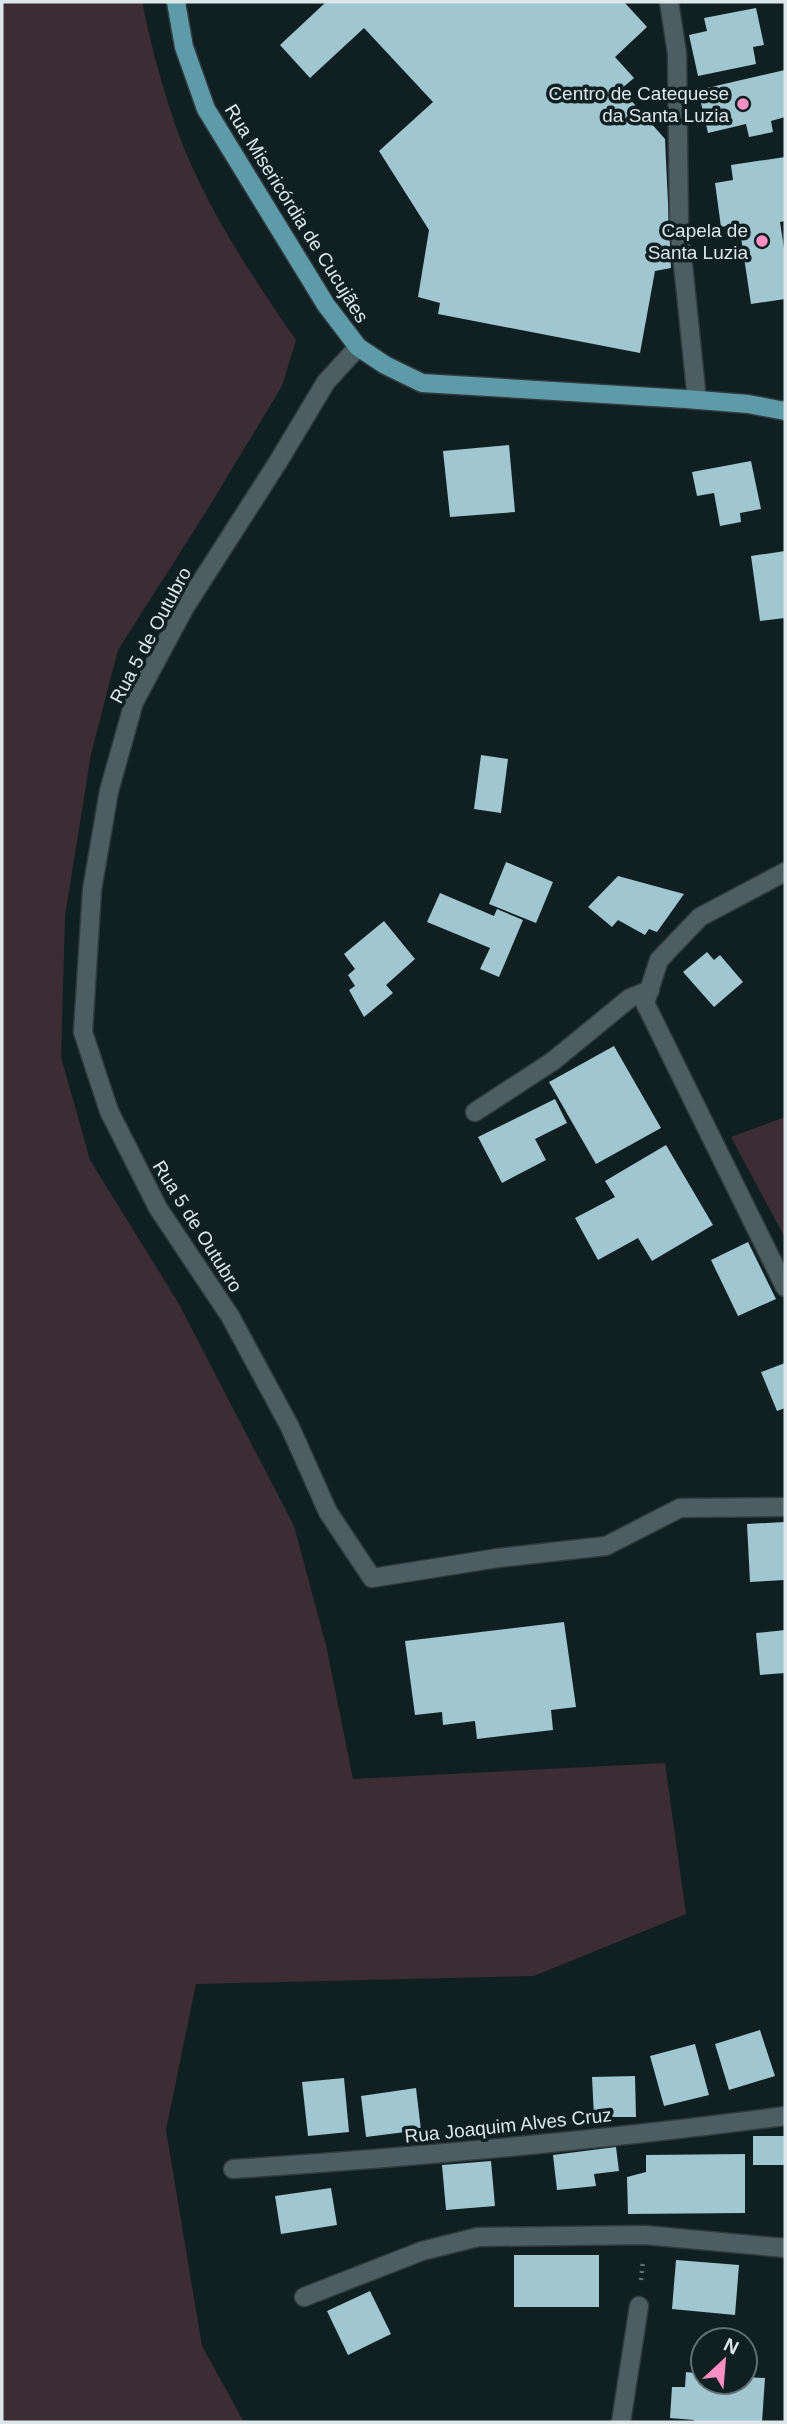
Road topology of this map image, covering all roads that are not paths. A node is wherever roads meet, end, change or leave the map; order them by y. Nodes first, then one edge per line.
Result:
1 (176, 2) edge
2 (669, 2) edge
3 (358, 347) junction
4 (697, 400) junction
5 (785, 411) edge
6 (785, 872) edge
7 (650, 990) junction
8 (475, 1112) dead end
9 (785, 1287) edge
10 (785, 1507) edge
11 (785, 2116) edge
12 (233, 2169) dead end
13 (785, 2248) edge
14 (304, 2297) dead end
15 (639, 2306) road end
16 (621, 2422) edge

1 - 3 main road, Rua Misericórdia de Cucujães
2 - 4 street
3 - 4 main road, Rua Misericórdia de Cucujães
3 - 10 street, Rua 5 de Outubro
4 - 5 main road, Rua Misericórdia de Cucujães
6 - 7 street
7 - 8 street
7 - 9 street
11 - 12 street, Rua Joaquim Alves Cruz
13 - 14 street
15 - 16 street

